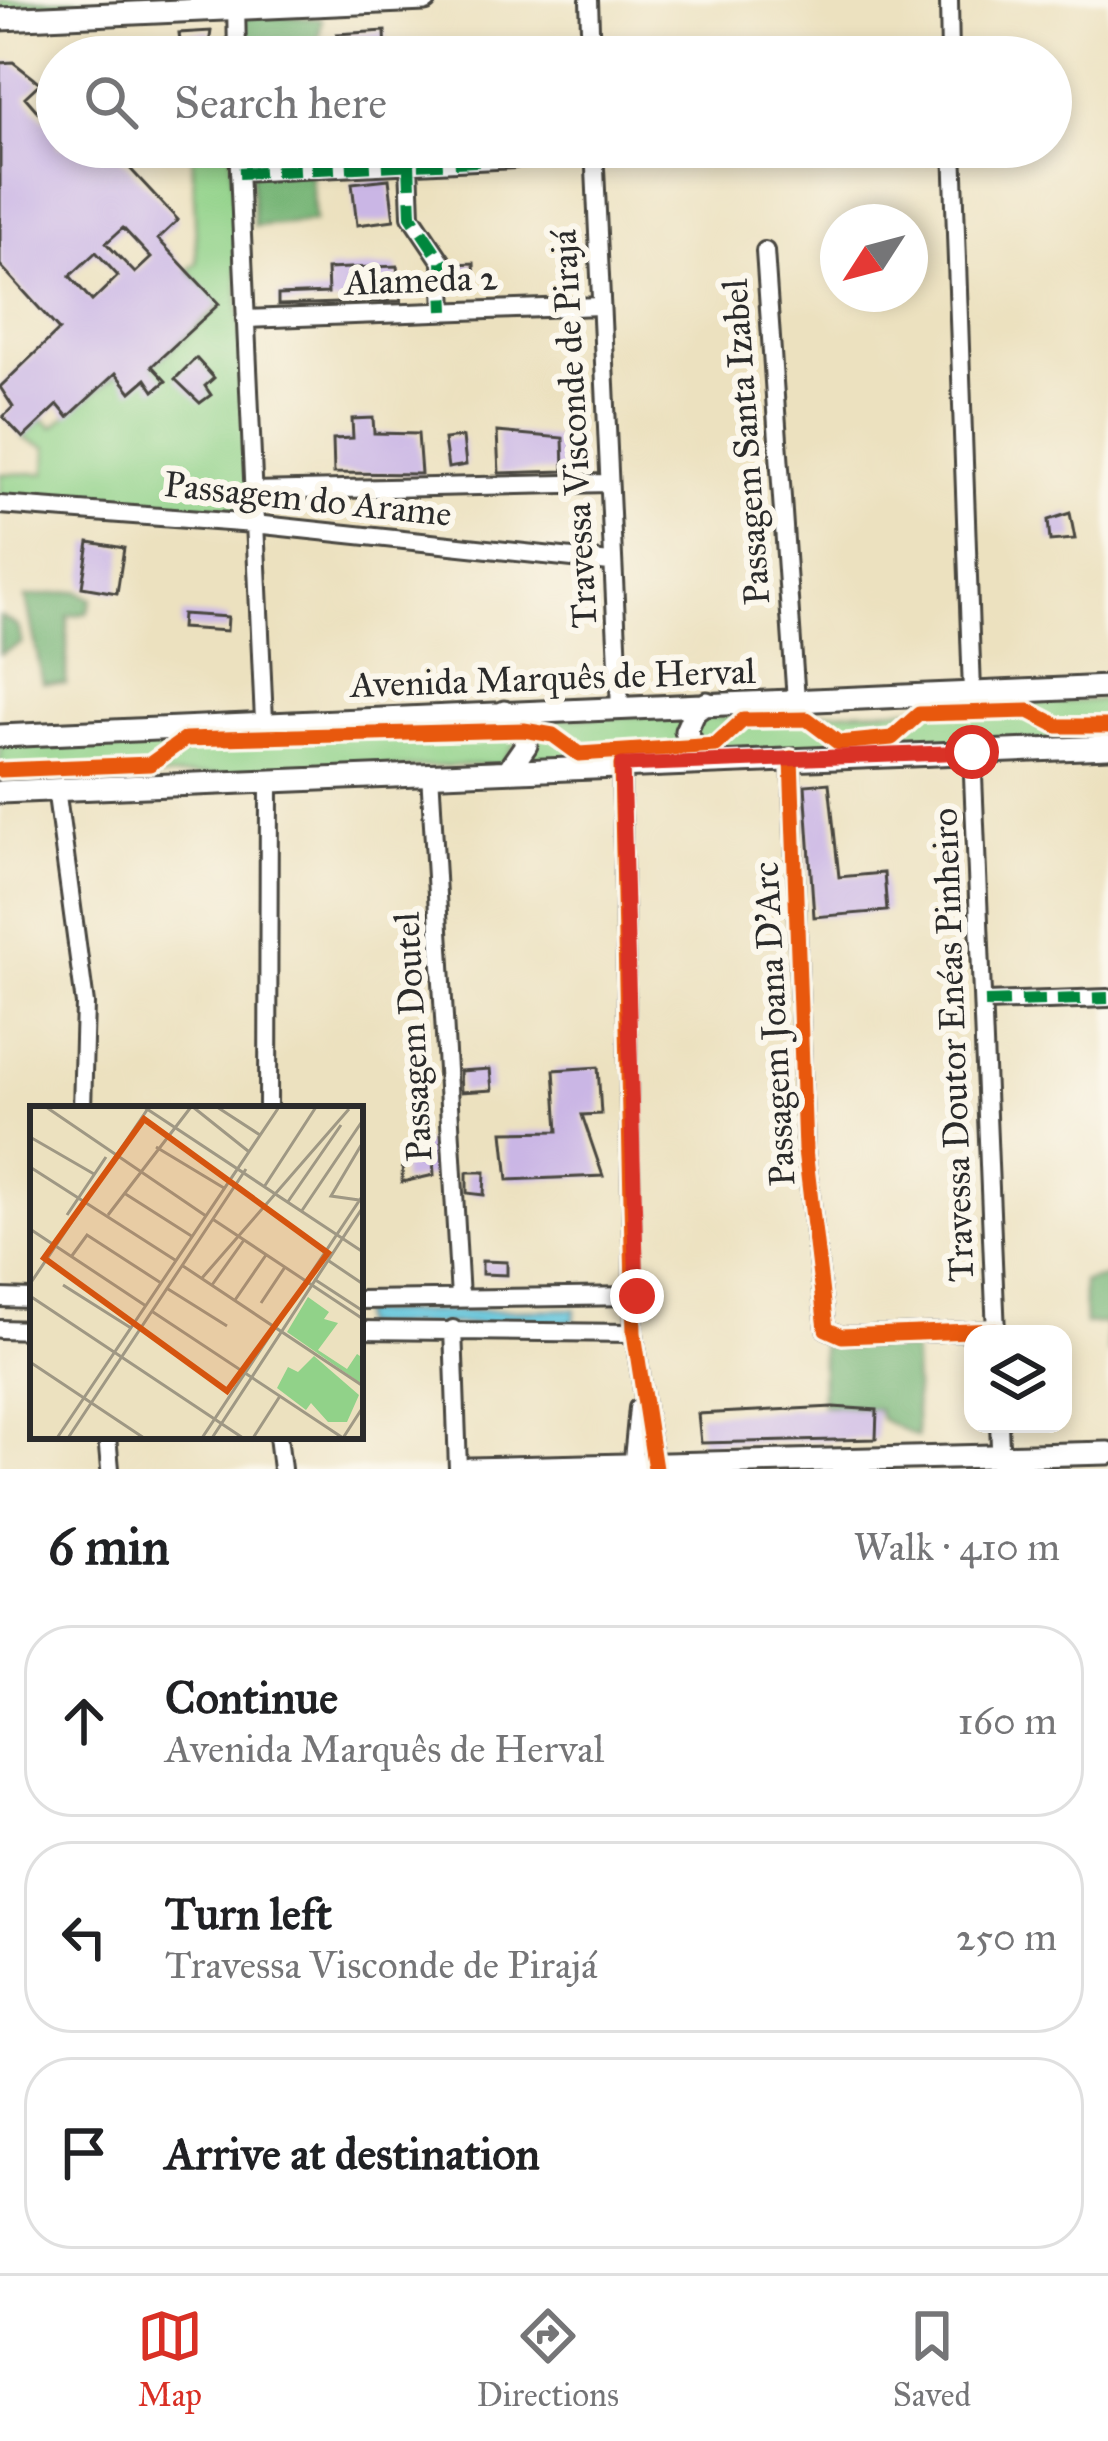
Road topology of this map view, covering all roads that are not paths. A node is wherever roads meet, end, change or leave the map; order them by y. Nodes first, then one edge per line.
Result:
1 (425, 0) edge
2 (589, 0) edge
3 (949, 0) edge
4 (236, 4) edge
5 (0, 19) edge
6 (237, 36) edge
7 (590, 36) edge
8 (950, 36) edge
9 (239, 168) edge
10 (324, 168) edge
11 (410, 168) edge
12 (595, 168) edge
13 (954, 168) edge
14 (239, 173) junction
15 (765, 251) dead end
16 (600, 306) junction
17 (444, 310) junction
18 (244, 319) junction
19 (609, 483) junction
20 (252, 490) junction
21 (0, 505) edge
22 (254, 524) junction
23 (610, 562) junction
24 (1108, 688) edge
25 (972, 692) junction
26 (796, 701) junction
27 (708, 703) junction
28 (620, 708) junction
29 (504, 712) junction
30 (264, 722) junction
31 (0, 736) edge
32 (1108, 747) edge
33 (972, 752) junction
34 (791, 758) junction
35 (701, 760) junction
36 (622, 765) junction
37 (510, 768) junction
38 (430, 772) junction
39 (268, 778) junction
40 (56, 788) junction
41 (0, 792) edge
42 (1108, 998) edge
43 (985, 1002) junction
44 (82, 1106) edge
45 (268, 1106) edge
46 (637, 1296) junction
47 (0, 1298) edge
48 (460, 1298) junction
49 (30, 1299) edge
50 (363, 1300) edge
51 (996, 1325) edge
52 (454, 1328) junction
53 (0, 1329) edge
54 (30, 1330) edge
55 (363, 1330) edge
56 (634, 1333) junction
57 (964, 1333) edge
58 (999, 1433) edge
59 (107, 1439) edge
60 (278, 1439) edge
61 (1108, 1453) edge
62 (1001, 1463) edge
63 (643, 1465) edge
64 (110, 1469) edge
65 (282, 1469) edge
66 (458, 1469) edge
67 (470, 1469) edge

1 - 4 main road
2 - 7 street
3 - 8 street
4 - 5 main road
4 - 6 street
9 - 14 street
10 - 14 street
11 - 17 street
12 - 16 street, Travessa Visconde de Pirajá
13 - 25 street
14 - 18 street
15 - 26 street, Passagem Santa Izabel
16 - 17 street, Alameda 2
16 - 19 street, Travessa Visconde de Pirajá
17 - 18 street, Alameda 2
18 - 20 street
19 - 20 street, Passagem do Arame
19 - 23 street, Travessa Visconde de Pirajá
20 - 22 street
21 - 22 street, Passagem do Arame
22 - 23 street, Passagem do Arame
22 - 30 street
23 - 28 street, Travessa Visconde de Pirajá
24 - 25 main road, Avenida Marquês de Herval
25 - 26 main road, Avenida Marquês de Herval
26 - 27 main road, Avenida Marquês de Herval
27 - 28 main road, Avenida Marquês de Herval
27 - 35 main road
28 - 29 main road, Avenida Marquês de Herval
29 - 30 main road, Avenida Marquês de Herval
29 - 37 main road
30 - 31 main road, Avenida Marquês de Herval
32 - 33 main road
33 - 34 main road
33 - 43 street, Travessa Doutor Enéas Pinheiro
34 - 35 main road
34 - 57 street, Passagem Joana D'Arc
35 - 36 main road
36 - 37 main road
36 - 46 street
37 - 38 main road
38 - 39 main road
38 - 48 street, Passagem Doutel
39 - 40 main road
39 - 45 street
40 - 41 main road
40 - 44 street
42 - 43 street
43 - 51 street, Travessa Doutor Enéas Pinheiro
46 - 48 street
46 - 56 street
47 - 49 street
48 - 50 street
52 - 55 street
52 - 56 street
52 - 66 street
53 - 54 street
56 - 63 street
58 - 62 street
59 - 64 street
60 - 65 street
61 - 62 main road
62 - 63 main road
63 - 67 main road

